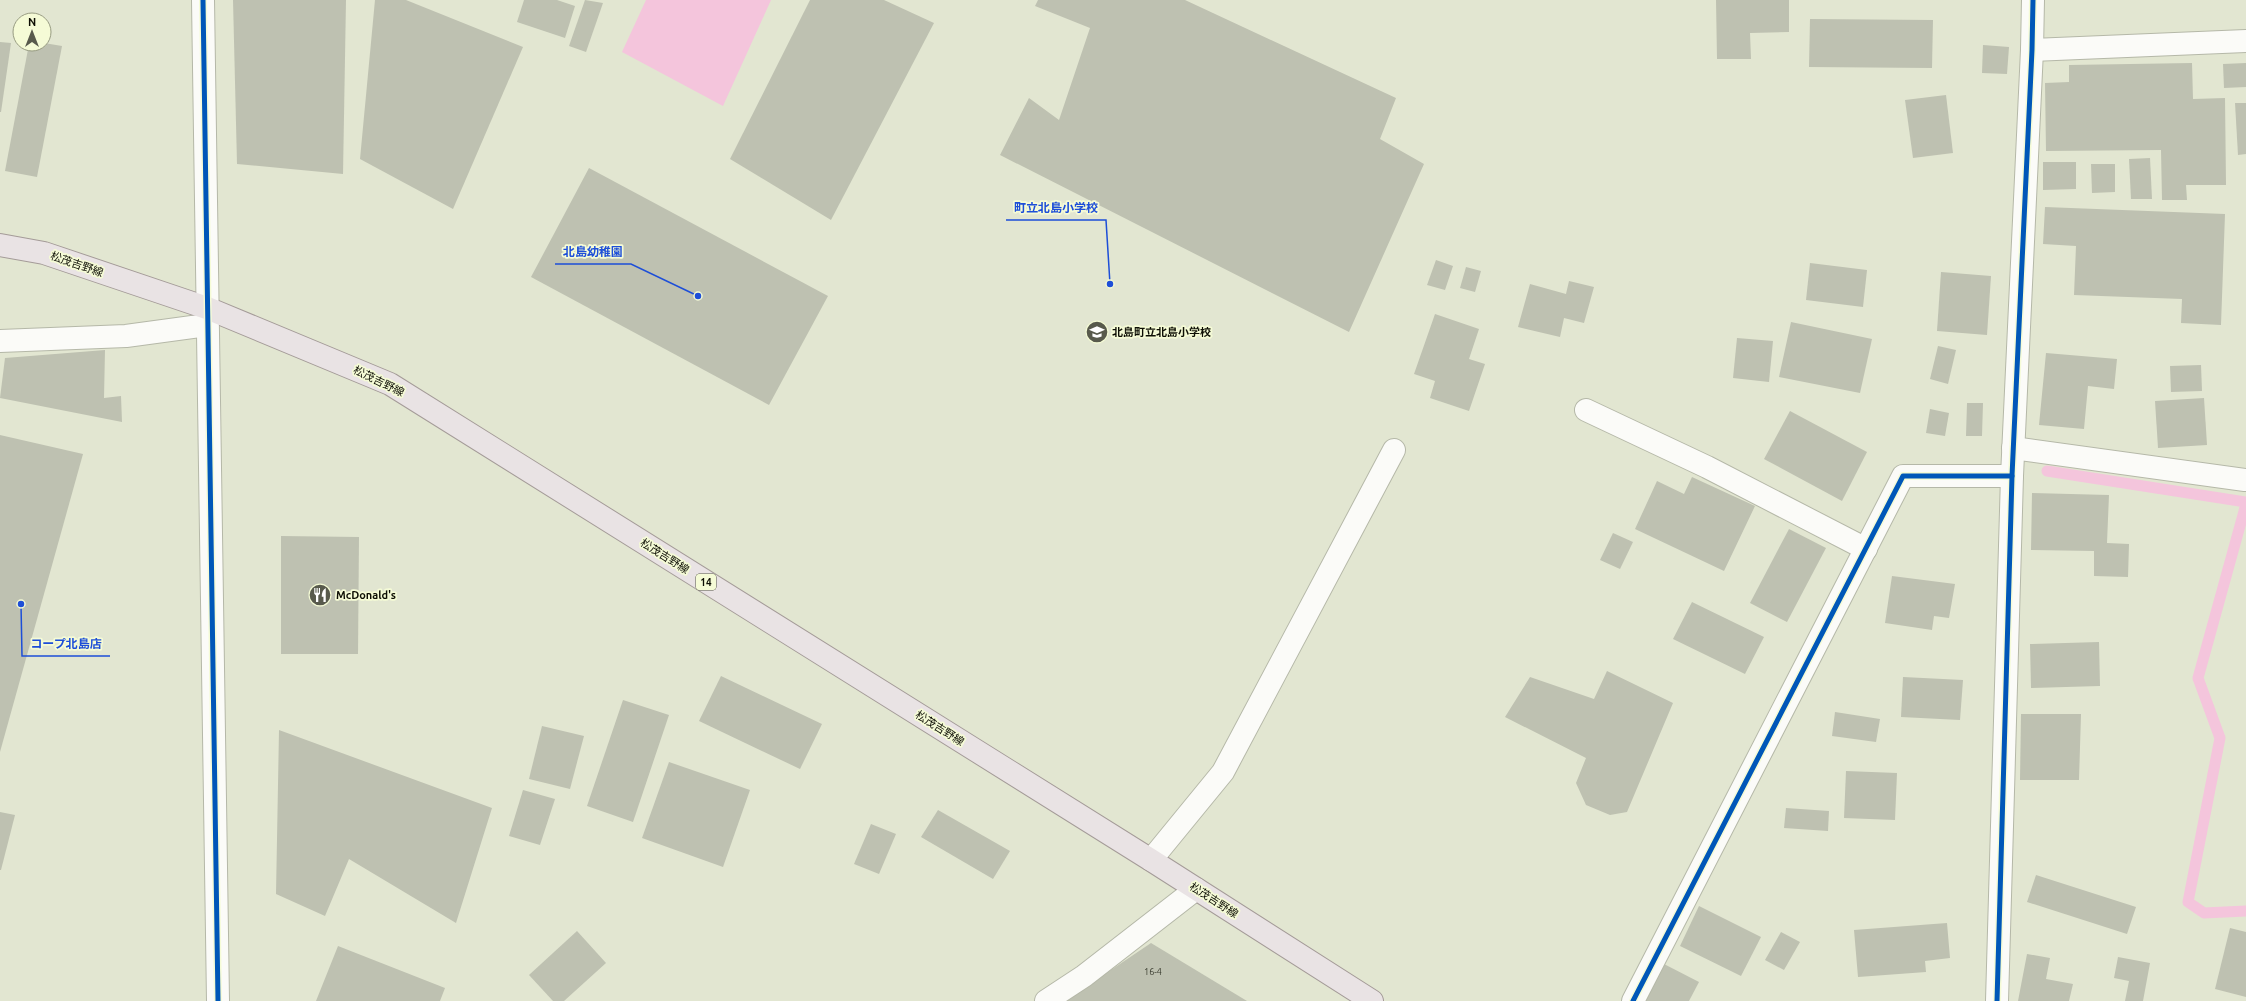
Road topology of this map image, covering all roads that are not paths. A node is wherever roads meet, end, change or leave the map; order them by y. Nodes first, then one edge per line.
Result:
1 (203, 0) edge
2 (2033, 0) edge
3 (2246, 41) edge
4 (2032, 50) junction
5 (0, 245) edge
6 (207, 316) junction
7 (0, 341) edge
8 (1586, 410) dead end
9 (2013, 448) junction
10 (1394, 450) dead end
11 (2012, 476) junction
12 (2245, 480) dead end
13 (1866, 549) junction
14 (1152, 860) junction
15 (1196, 889) junction
16 (218, 1001) edge
17 (1046, 1001) edge
18 (1372, 1001) edge
19 (1633, 1001) edge
20 (1997, 1001) edge

1 - 6 street
2 - 4 street
3 - 4 street
4 - 9 street
5 - 6 main road, 松茂吉野線 / 14
6 - 7 street
6 - 14 main road, 松茂吉野線 / 14
6 - 16 street
8 - 13 street
9 - 11 street
9 - 12 street
10 - 14 street
11 - 13 street
11 - 20 street
13 - 19 street
14 - 15 main road, 松茂吉野線 / 14
15 - 17 street
15 - 18 main road, 松茂吉野線 / 14

